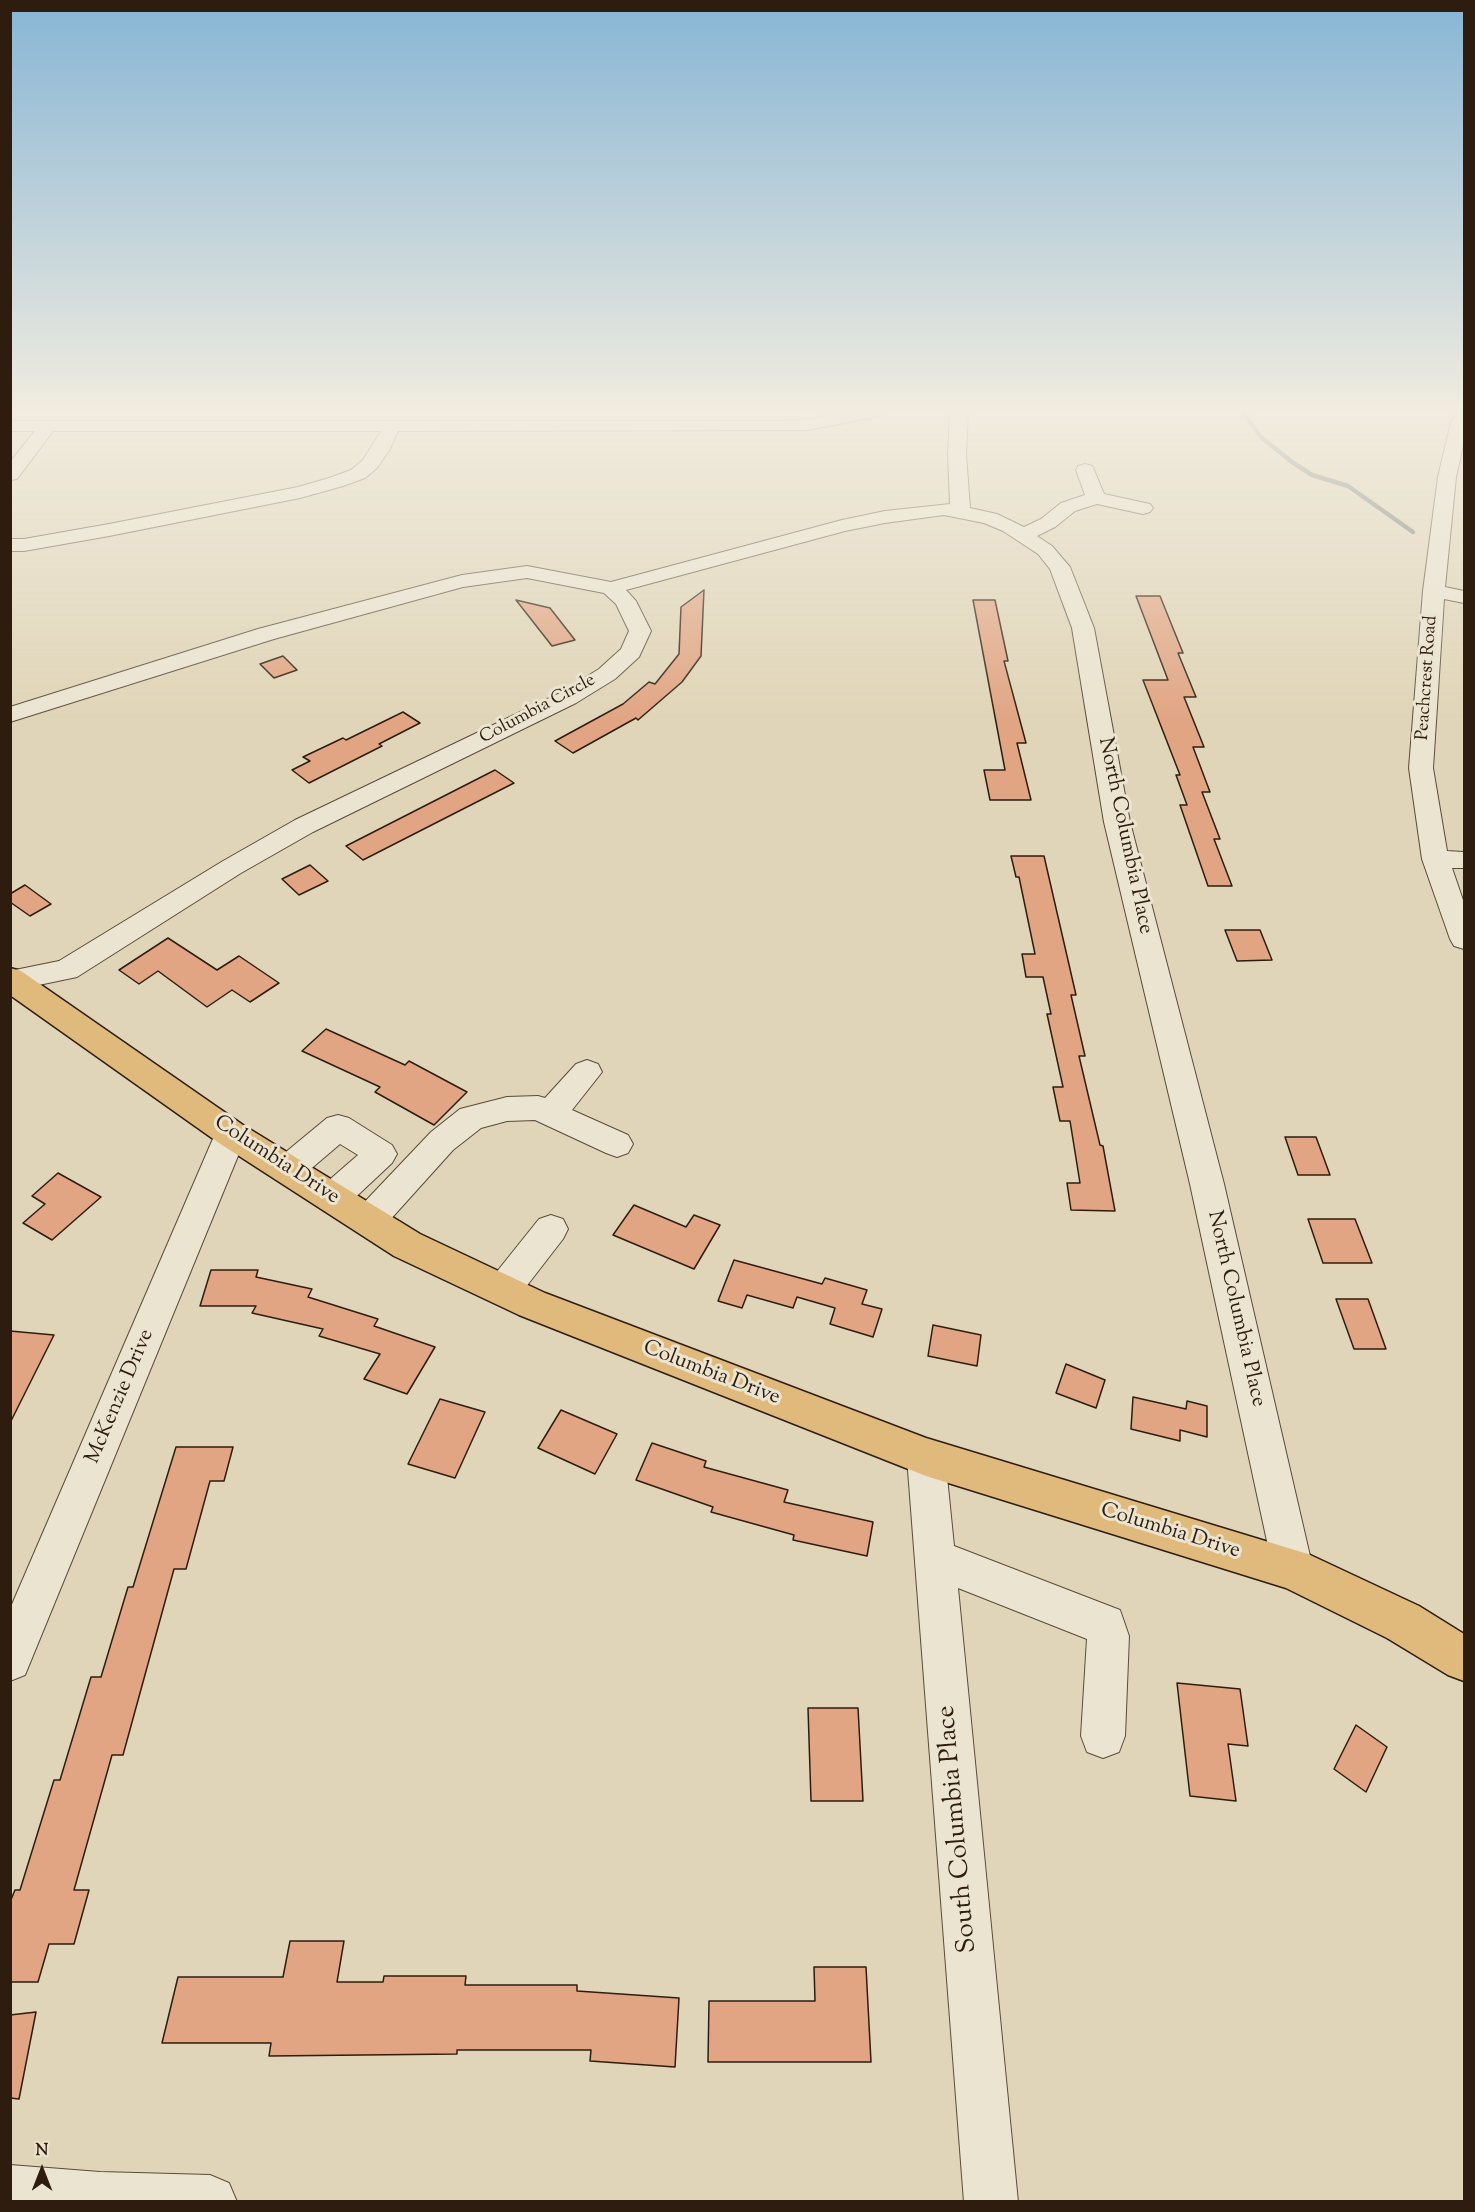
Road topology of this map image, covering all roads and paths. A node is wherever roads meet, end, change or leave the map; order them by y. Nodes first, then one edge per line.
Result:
1 (188, 514) edge
2 (907, 514) edge
3 (974, 514) edge
4 (1059, 514) edge
5 (1449, 514) edge
6 (1024, 535) junction
7 (10, 545) edge
8 (611, 588) junction
9 (1434, 591) junction
10 (1464, 597) edge
11 (10, 715) edge
12 (1435, 859) junction
13 (1464, 860) edge
14 (1464, 939) edge
15 (11, 980) edge
16 (587, 1072) dead end
17 (550, 1113) junction
18 (231, 1134) junction
19 (616, 1144) dead end
20 (287, 1170) junction
21 (332, 1197) junction
22 (368, 1221) junction
23 (551, 1229) dead end
24 (503, 1290) junction
25 (926, 1457) junction
26 (936, 1559) junction
27 (1293, 1569) junction
28 (1464, 1659) edge
29 (10, 1660) edge
30 (1103, 1736) dead end
31 (10, 2192) edge
32 (210, 2202) edge
33 (991, 2202) edge

1 - 7 street
2 - 8 street, North Columbia Place
3 - 6 street, North Columbia Place
4 - 6 street
5 - 9 street, Peachcrest Road
6 - 27 street, North Columbia Place
8 - 11 street
8 - 15 street, Columbia Circle
9 - 10 street
9 - 12 street, Peachcrest Road
12 - 13 street
12 - 14 street, Peachcrest Road
15 - 18 main road, Columbia Drive
16 - 17 street
17 - 19 street
17 - 22 street
18 - 20 main road, Columbia Drive
18 - 29 street, McKenzie Drive
20 - 21 main road, Columbia Drive
20 - 21 street
21 - 22 main road, Columbia Drive
22 - 24 main road, Columbia Drive
23 - 24 street
24 - 25 main road, Columbia Drive
25 - 26 street, South Columbia Place
25 - 27 main road, Columbia Drive
26 - 30 street
26 - 33 street, South Columbia Place
27 - 28 main road, Columbia Drive
31 - 32 street

